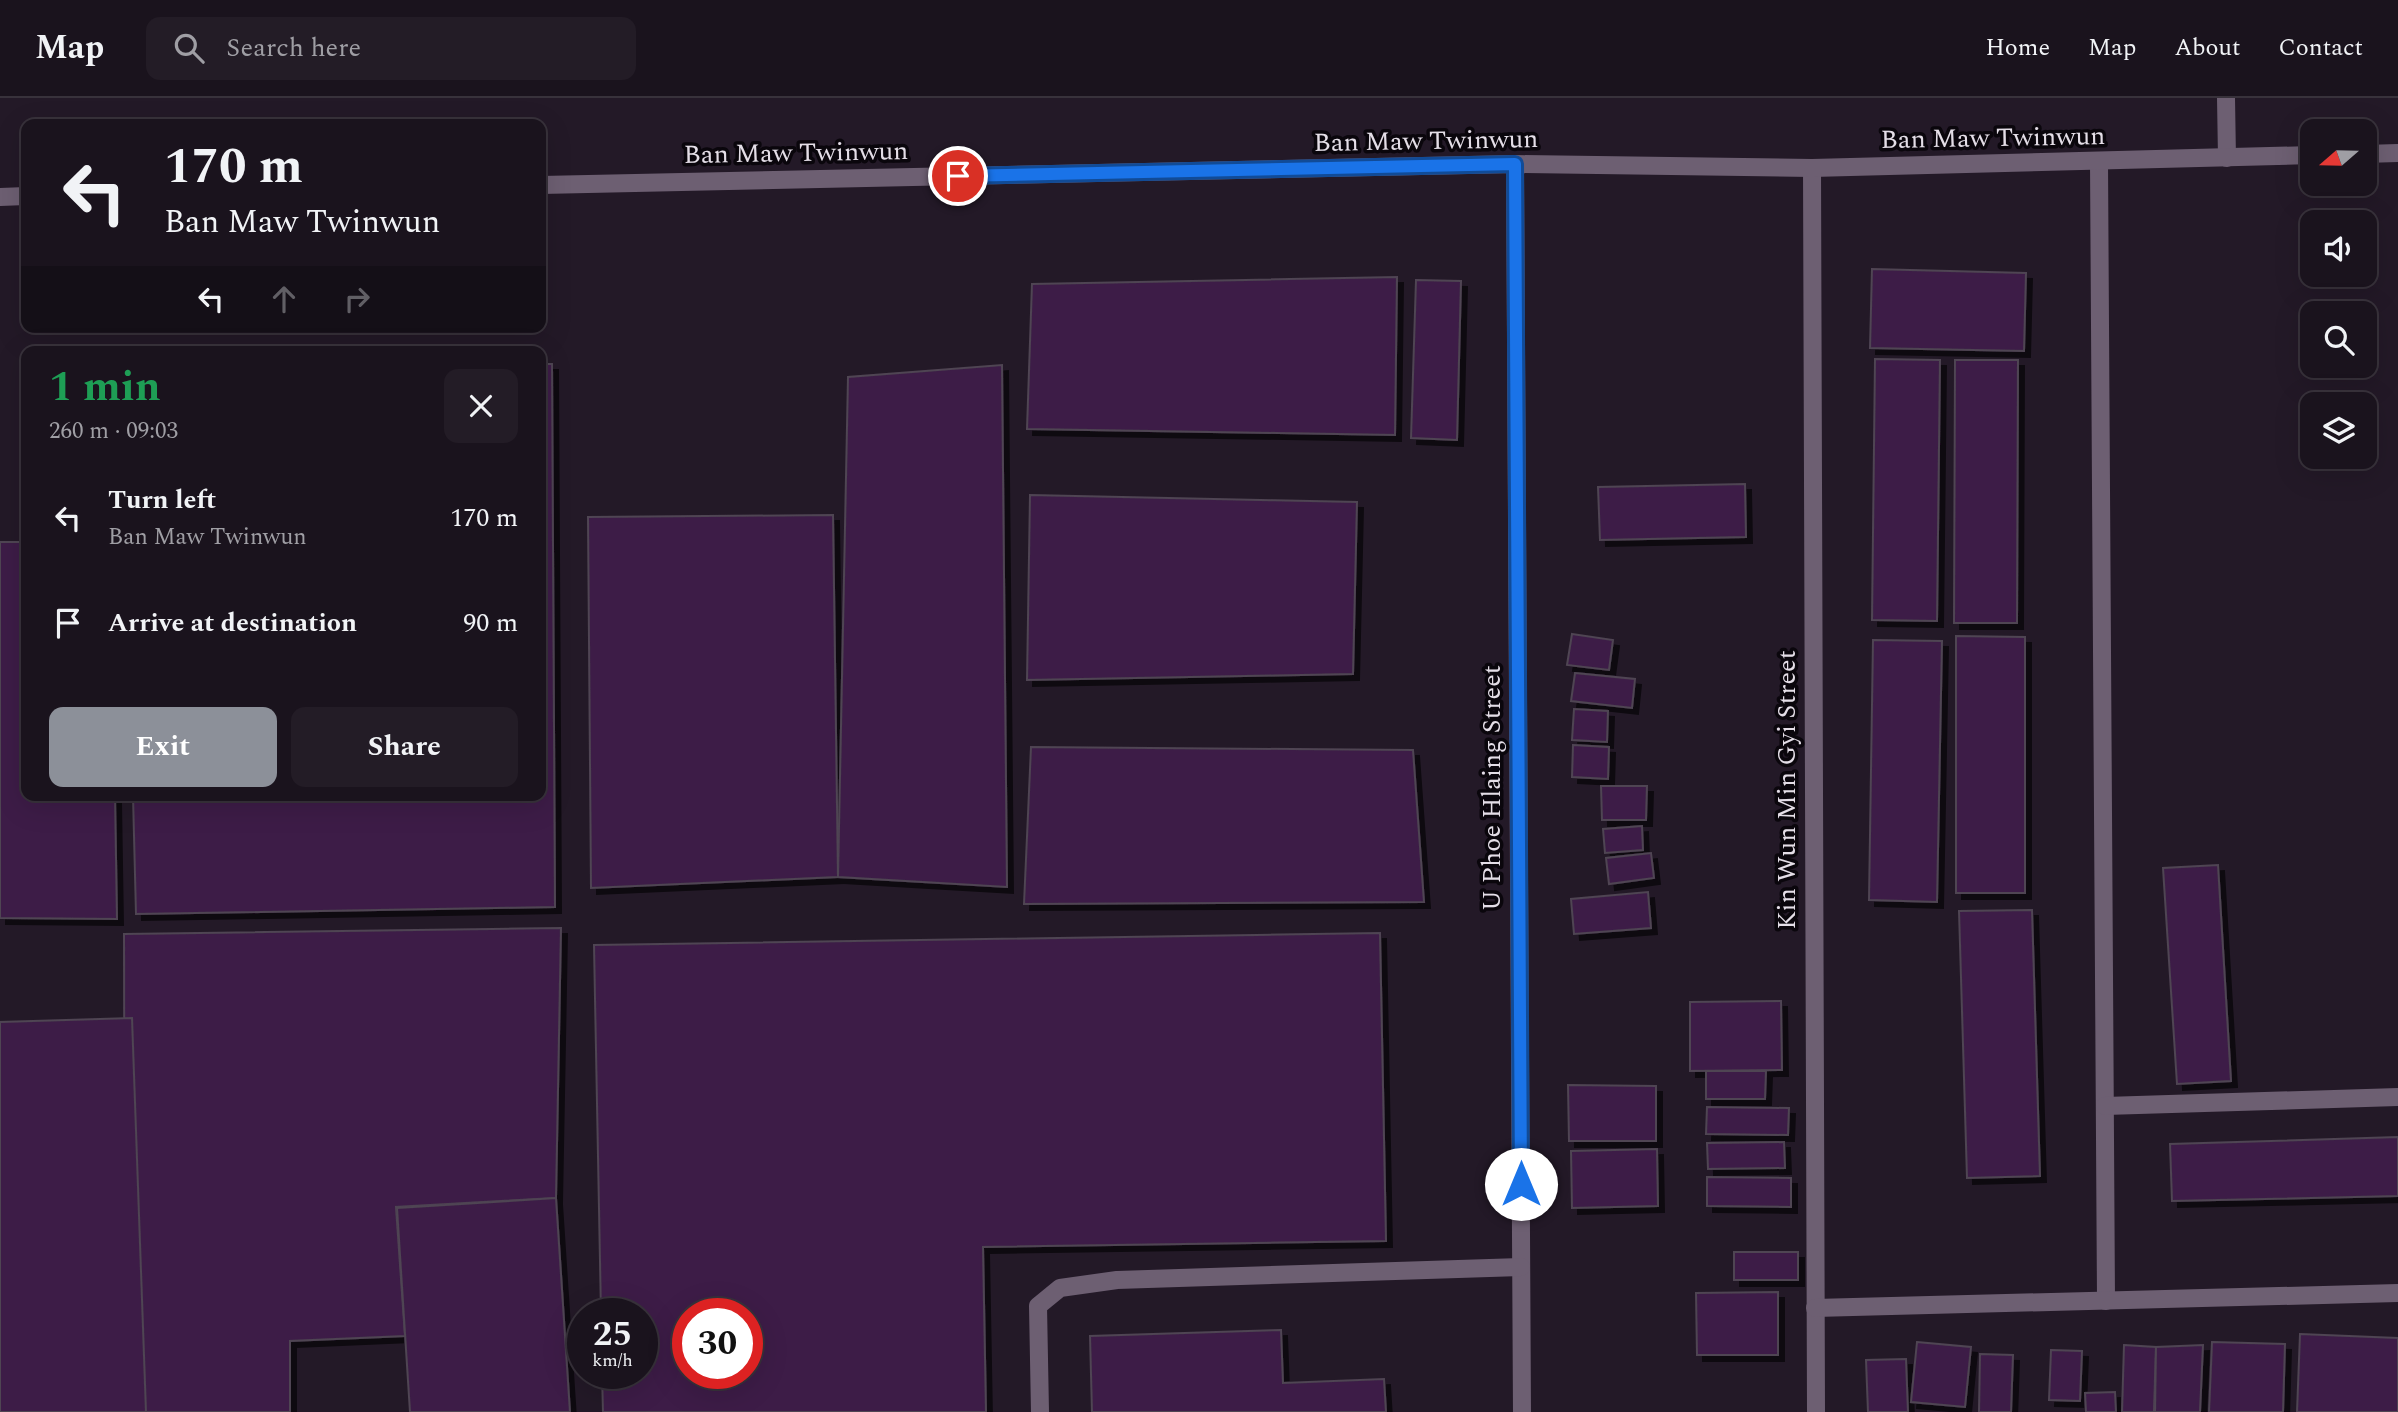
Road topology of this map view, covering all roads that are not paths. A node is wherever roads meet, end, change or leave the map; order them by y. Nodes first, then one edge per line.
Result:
1 (2226, 98) edge
2 (2398, 153) edge
3 (2377, 154) edge
4 (2300, 155) edge
5 (2227, 158) junction
6 (2099, 162) junction
7 (1515, 164) junction
8 (1812, 168) junction
9 (546, 185) edge
10 (21, 196) edge
11 (0, 197) edge
12 (2398, 1097) edge
13 (2105, 1106) junction
14 (1521, 1267) junction
15 (2398, 1293) edge
16 (2106, 1301) junction
17 (1815, 1308) junction
18 (1040, 1412) edge
19 (1522, 1412) edge
20 (1816, 1412) edge

1 - 5 street
2 - 3 street
4 - 5 street, Ban Maw Twinwun
5 - 6 street, Ban Maw Twinwun
6 - 8 street, Ban Maw Twinwun
6 - 13 street
7 - 8 street, Ban Maw Twinwun
7 - 9 street, Ban Maw Twinwun
7 - 14 street, U Phoe Hlaing Street
8 - 17 street, Kin Wun Min Gyi Street
10 - 11 street
12 - 13 street
13 - 16 street
14 - 18 street
14 - 19 street, U Phoe Hlaing Street
15 - 16 street
16 - 17 street
17 - 20 street, Kin Wun Min Gyi Street

